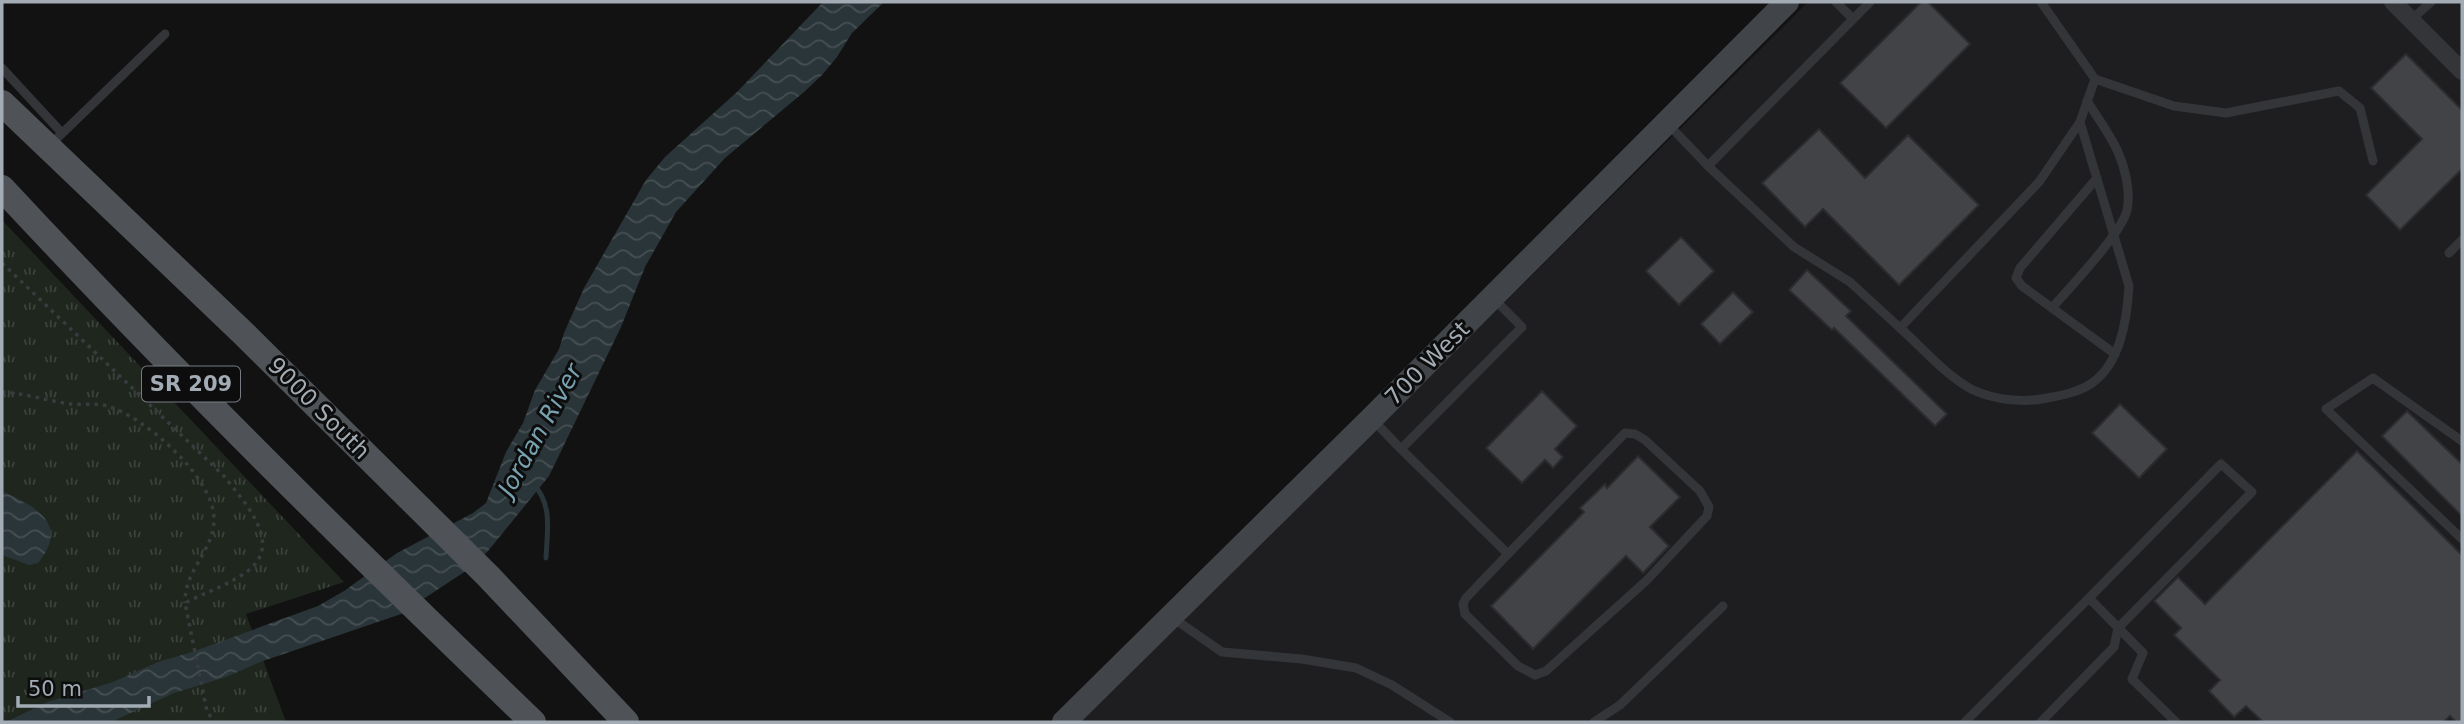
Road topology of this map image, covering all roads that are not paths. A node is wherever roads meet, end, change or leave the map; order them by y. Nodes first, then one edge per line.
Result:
1 (1787, 2) edge
2 (1836, 2) edge
3 (1870, 2) edge
4 (2041, 2) edge
5 (2393, 2) edge
6 (2431, 2) edge
7 (1853, 19) junction
8 (2411, 20) junction
9 (165, 34) dead end
10 (2460, 64) edge
11 (2, 68) edge
12 (2095, 79) junction
13 (2087, 101) junction
14 (2, 103) edge
15 (1667, 122) junction
16 (2080, 122) junction
17 (55, 140) junction
18 (2373, 161) dead end
19 (1709, 166) junction
20 (2097, 178) junction
21 (2, 188) edge
22 (2114, 234) junction
23 (2462, 240) edge
24 (2449, 253) dead end
25 (1493, 298) junction
26 (2052, 308) junction
27 (1900, 328) junction
28 (2115, 354) junction
29 (1371, 419) junction
30 (2462, 441) edge
31 (1401, 449) junction
32 (2462, 539) edge
33 (1508, 554) junction
34 (2089, 598) junction
35 (1723, 606) dead end
36 (1171, 617) junction
37 (2118, 628) junction
38 (533, 722) edge
39 (626, 722) edge
40 (1064, 722) edge
41 (1450, 722) edge
42 (1594, 722) edge
43 (1965, 722) edge
44 (2041, 722) edge
45 (2176, 722) edge

1 - 15 street, 700 West
2 - 7 lane
3 - 7 lane
4 - 12 lane
5 - 8 street
6 - 8 lane
7 - 19 lane
8 - 10 street
9 - 17 lane
11 - 17 lane
12 - 13 lane
12 - 18 lane
13 - 16 lane
13 - 22 lane
14 - 17 main road, 9000 South / SR 209
15 - 19 lane
15 - 25 street, 700 West
16 - 20 lane
16 - 27 lane
17 - 39 main road, 9000 South / SR 209
19 - 27 lane
20 - 22 lane
20 - 26 lane
21 - 38 main road, SR 209
22 - 26 lane
22 - 28 lane
23 - 24 lane
25 - 29 street, 700 West
25 - 31 lane
26 - 28 lane
27 - 28 lane
29 - 31 lane
29 - 36 street, 700 West
30 - 32 lane
31 - 33 lane
33 - 33 lane
34 - 37 lane
34 - 37 lane
34 - 43 lane
35 - 42 lane
36 - 40 street, 700 West
36 - 41 lane
37 - 44 lane
37 - 45 lane

